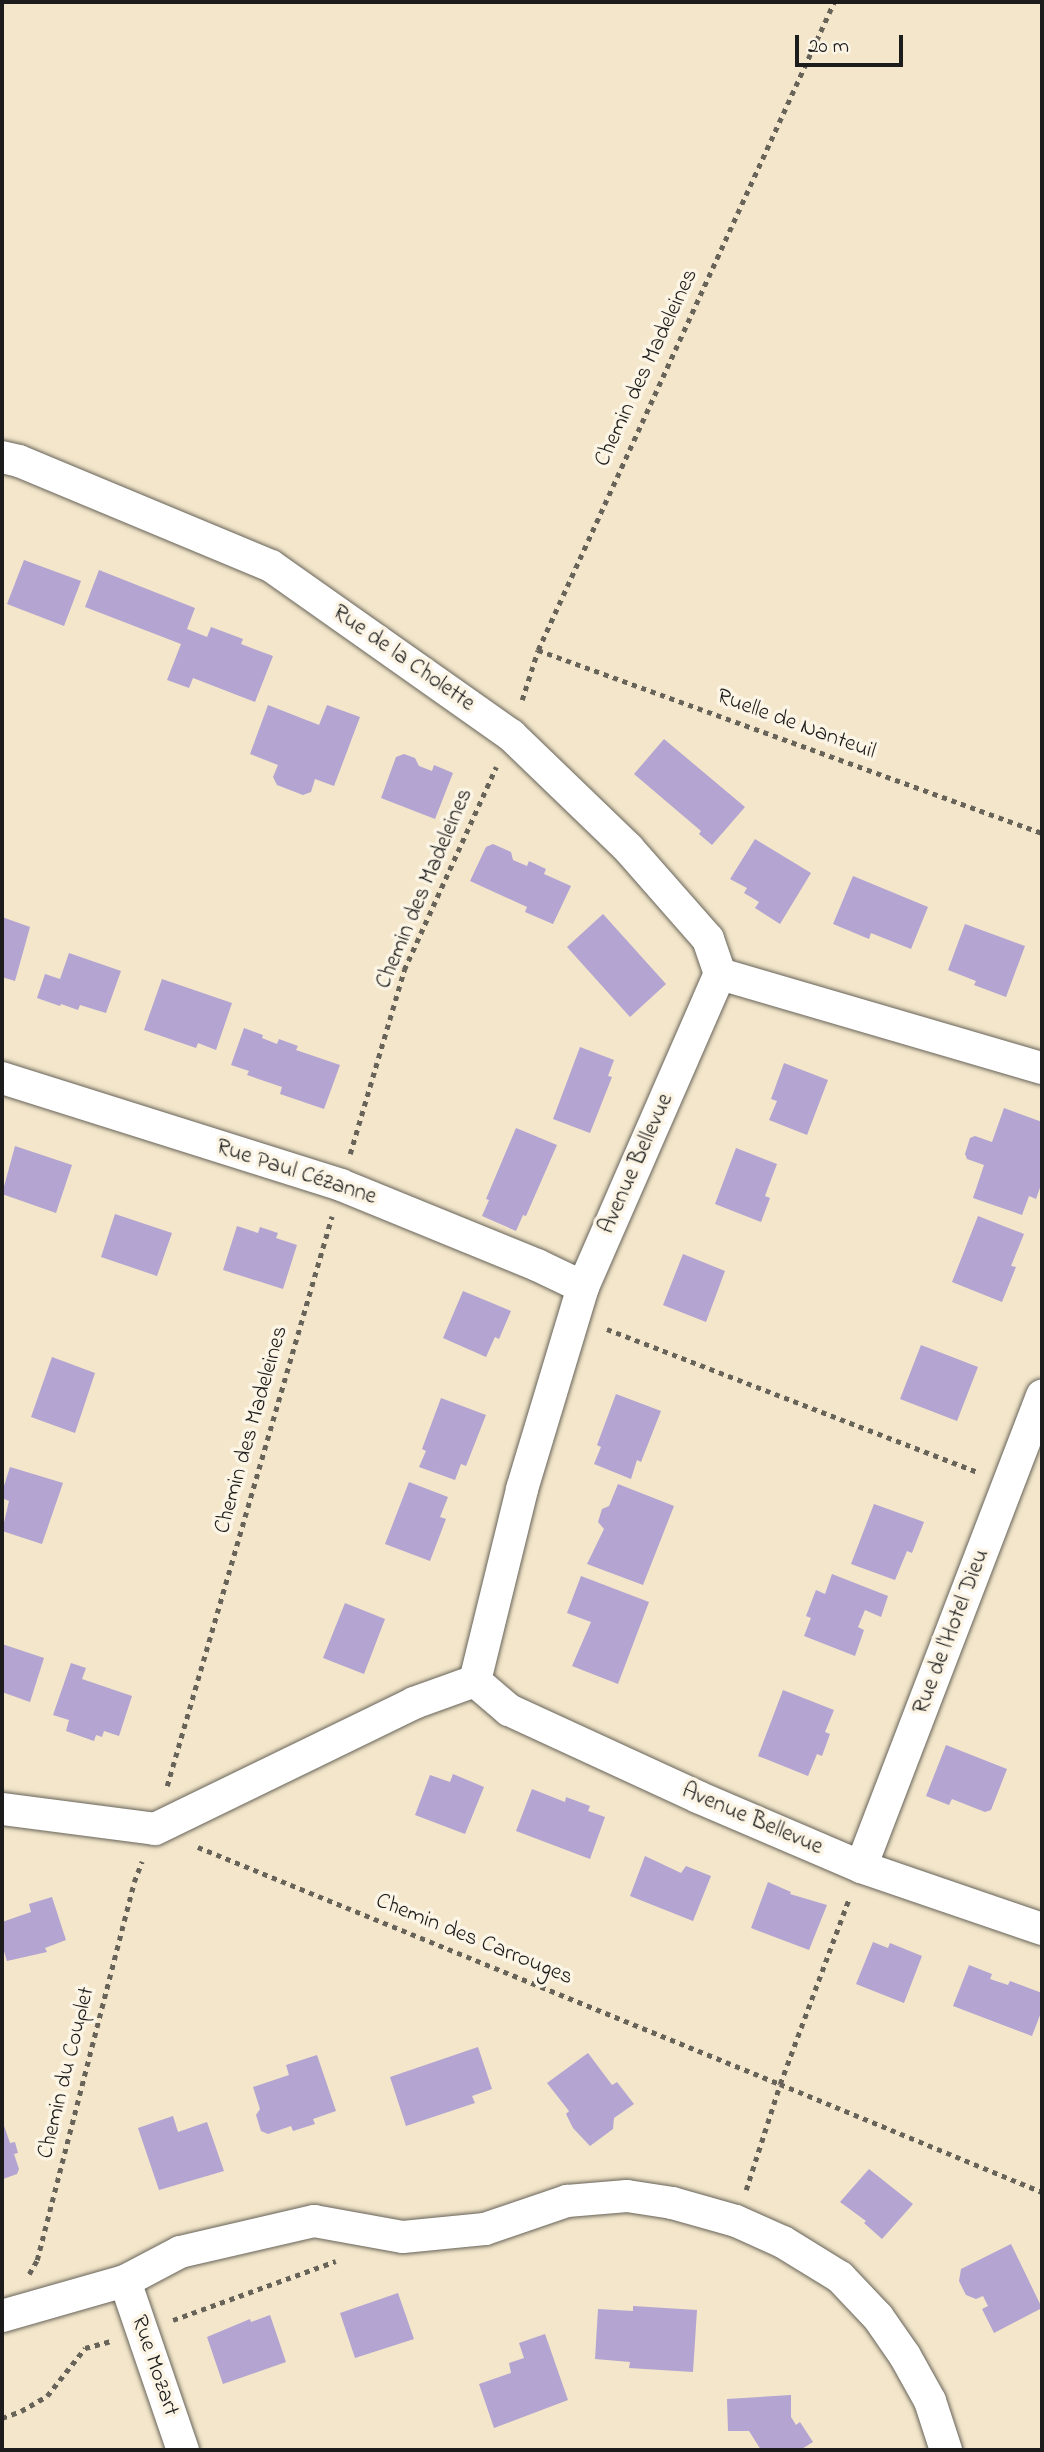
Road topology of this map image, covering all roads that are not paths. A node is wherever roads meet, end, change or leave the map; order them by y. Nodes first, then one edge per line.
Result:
1 (2, 457) edge
2 (720, 974) junction
3 (1042, 1068) edge
4 (2, 1078) edge
5 (578, 1301) junction
6 (1042, 1396) edge
7 (475, 1681) junction
8 (2, 1809) edge
9 (861, 1867) junction
10 (1042, 1930) edge
11 (125, 2281) junction
12 (2, 2316) edge
13 (183, 2450) edge
14 (946, 2450) edge

1 - 2 street, Rue de la Cholette
2 - 3 street
2 - 5 street, Avenue Bellevue
4 - 5 street, Rue Paul Cézanne
5 - 7 street, Avenue Bellevue
6 - 9 street, Rue de l'Hotel Dieu
7 - 8 street
7 - 9 street, Avenue Bellevue
9 - 10 street, Avenue Bellevue
11 - 12 street
11 - 13 street, Rue Mozart
11 - 14 street

